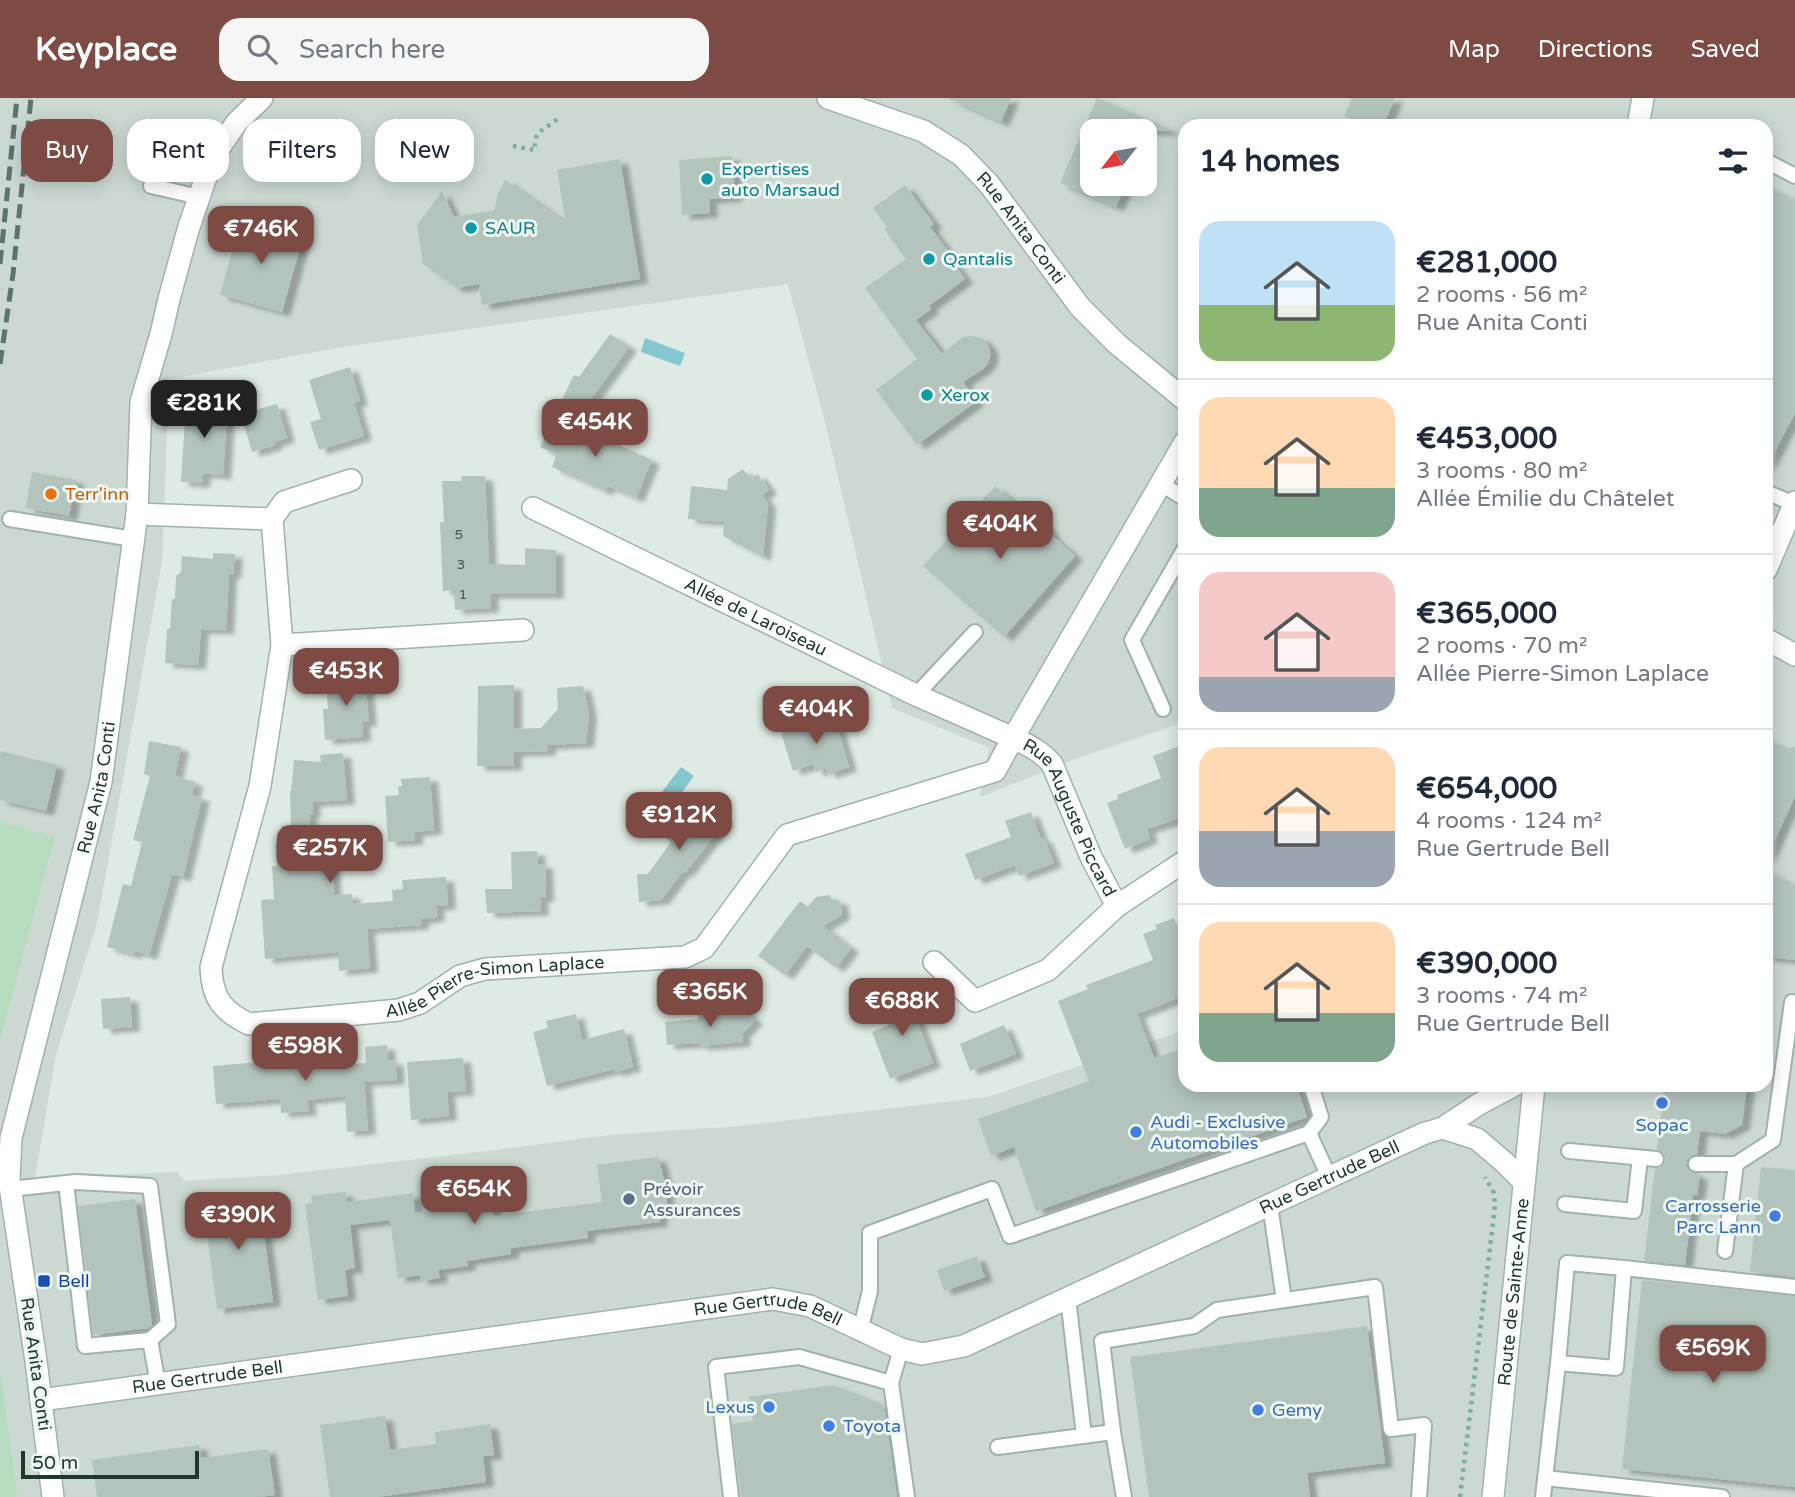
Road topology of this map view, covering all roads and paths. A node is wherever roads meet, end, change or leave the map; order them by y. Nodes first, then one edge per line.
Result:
1 (262, 98) edge
2 (828, 98) edge
3 (1643, 98) edge
4 (557, 119) dead end
5 (1638, 119) edge
6 (513, 146) dead end
7 (1773, 165) edge
8 (1795, 176) edge
9 (151, 186) dead end
10 (200, 197) junction
11 (1178, 394) edge
12 (1178, 453) edge
13 (351, 480) dead end
14 (1160, 483) junction
15 (1178, 495) edge
16 (1773, 495) edge
17 (1794, 503) edge
18 (533, 508) dead end
19 (137, 514) junction
20 (10, 519) dead end
21 (272, 519) junction
22 (133, 539) junction
23 (1787, 540) edge
24 (1178, 560) edge
25 (1773, 560) edge
26 (523, 630) dead end
27 (975, 632) dead end
28 (1773, 643) edge
29 (282, 645) junction
30 (1795, 655) edge
31 (916, 695) junction
32 (1163, 709) dead end
33 (1013, 738) junction
34 (1178, 866) edge
35 (1117, 906) junction
36 (934, 962) dead end
37 (1795, 1003) edge
38 (1313, 1092) edge
39 (1502, 1092) edge
40 (1533, 1092) edge
41 (1443, 1128) junction
42 (1309, 1133) junction
43 (1477, 1139) junction
44 (1569, 1151) dead end
45 (1640, 1158) junction
46 (1656, 1158) dead end
47 (1696, 1164) dead end
48 (1736, 1164) junction
49 (1329, 1177) junction
50 (1524, 1182) junction
51 (66, 1184) junction
52 (10, 1189) junction
53 (1565, 1204) dead end
54 (1270, 1205) junction
55 (1725, 1251) dead end
56 (1624, 1268) junction
57 (1795, 1287) edge
58 (1068, 1298) junction
59 (1284, 1300) junction
60 (860, 1331) junction
61 (150, 1340) junction
62 (901, 1349) junction
63 (1558, 1363) junction
64 (891, 1383) junction
65 (159, 1384) junction
66 (41, 1400) junction
67 (1113, 1432) junction
68 (1084, 1436) junction
69 (998, 1447) dead end
70 (1545, 1478) junction
71 (1598, 1490) edge
72 (53, 1497) edge
73 (731, 1497) edge
74 (907, 1497) edge
75 (1124, 1497) edge
76 (1419, 1497) edge
77 (1460, 1497) edge
78 (1493, 1497) edge
79 (1543, 1497) edge
80 (1722, 1497) edge

1 - 10 street, Rue Anita Conti
2 - 11 street, Rue Anita Conti
3 - 5 street
4 - 6 path
7 - 8 lane
9 - 10 lane
10 - 19 street, Rue Anita Conti
12 - 14 street
13 - 21 street
14 - 15 lane
14 - 33 street
16 - 17 lane
17 - 23 street
18 - 31 street, Allée de Laroiseau
19 - 21 street
19 - 22 street, Rue Anita Conti
20 - 22 lane
21 - 29 street, Allée Pierre-Simon Laplace
22 - 52 street, Rue Anita Conti
23 - 25 street
24 - 32 lane
26 - 29 street
27 - 31 lane
28 - 30 street
29 - 33 street, Allée Pierre-Simon Laplace
31 - 33 street, Allée de Laroiseau
33 - 35 street, Rue Auguste Piccard
34 - 35 street, Rue Auguste Piccard
35 - 36 street, Rue Auguste Piccard
37 - 48 lane
38 - 42 lane
39 - 41 street, Rue Gertrude Bell
40 - 50 street, Route de Sainte-Anne
41 - 43 street
41 - 49 street, Rue Gertrude Bell
42 - 49 lane
42 - 60 lane
43 - 50 street
43 - 77 path
44 - 45 lane
45 - 46 lane
45 - 53 lane
47 - 48 lane
48 - 55 lane
49 - 54 street, Rue Gertrude Bell
50 - 78 street, Route de Sainte-Anne
51 - 52 lane
51 - 61 lane
51 - 61 lane
52 - 66 street, Rue Anita Conti
54 - 58 street, Rue Gertrude Bell
54 - 59 lane
56 - 57 lane
56 - 63 lane
56 - 63 lane
58 - 62 street, Rue Gertrude Bell
58 - 68 lane
59 - 67 lane
59 - 76 lane
60 - 62 street, Rue Gertrude Bell
60 - 65 street, Rue Gertrude Bell
61 - 65 lane
62 - 64 lane
63 - 70 lane
64 - 73 lane
64 - 74 lane
65 - 66 street, Rue Gertrude Bell
66 - 72 street, Rue Anita Conti
67 - 68 lane
67 - 75 lane
68 - 69 lane
70 - 71 lane
70 - 79 lane
71 - 80 lane

